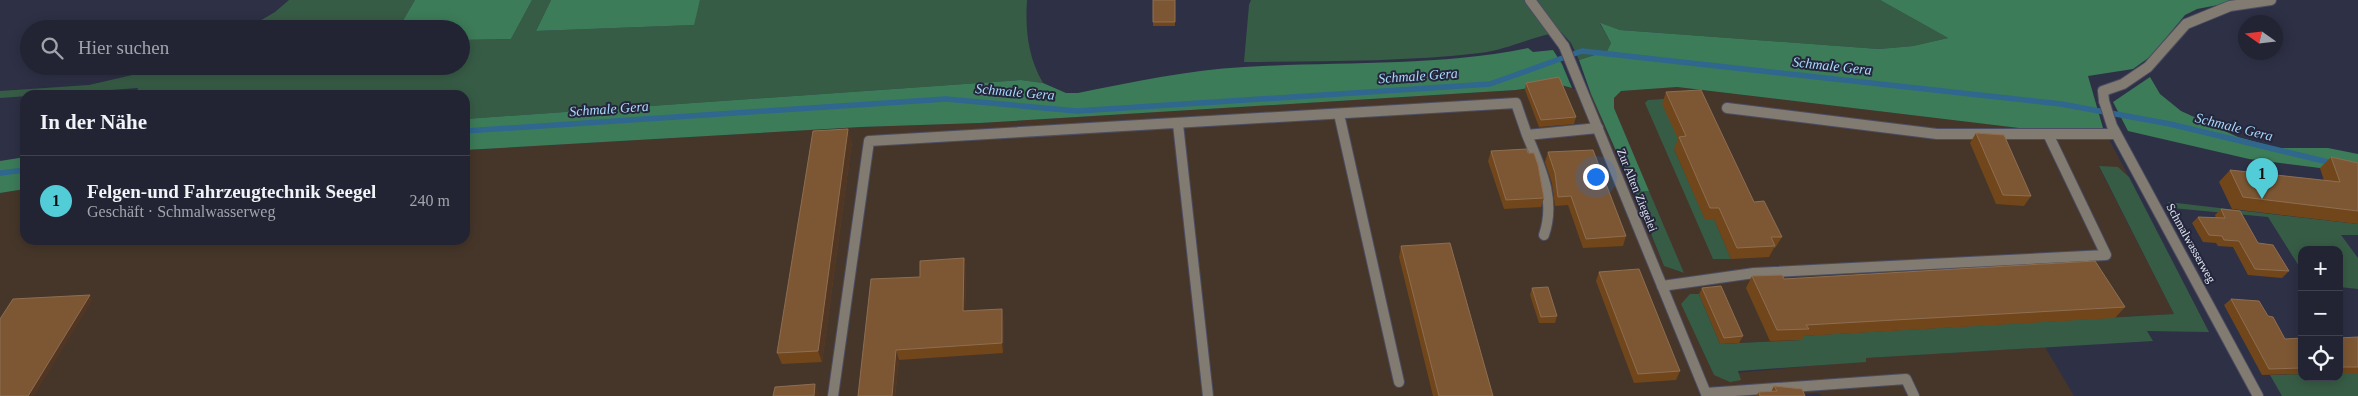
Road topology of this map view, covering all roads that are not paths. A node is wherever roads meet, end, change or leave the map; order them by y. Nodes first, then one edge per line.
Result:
1 (1530, 0) edge
2 (2272, 0) edge
3 (1726, 108) dead end
4 (1339, 114) junction
5 (1178, 124) junction
6 (1598, 128) junction
7 (2114, 130) junction
8 (2048, 134) junction
9 (1527, 135) junction
10 (1544, 235) dead end
11 (1662, 286) junction
12 (1399, 382) dead end
13 (1707, 395) edge
14 (833, 396) edge
15 (1208, 396) edge
16 (1914, 396) edge
17 (2258, 396) edge

1 - 6 street, Zur Alten Ziegelei
2 - 7 street, Schmalwasserweg
3 - 8 street
4 - 5 street
4 - 9 street
4 - 12 street
5 - 14 street
5 - 15 street
6 - 9 street
6 - 11 street, Zur Alten Ziegelei
7 - 8 street
7 - 17 street, Schmalwasserweg
8 - 11 street
9 - 10 street
11 - 13 street, Zur Alten Ziegelei
13 - 16 street

